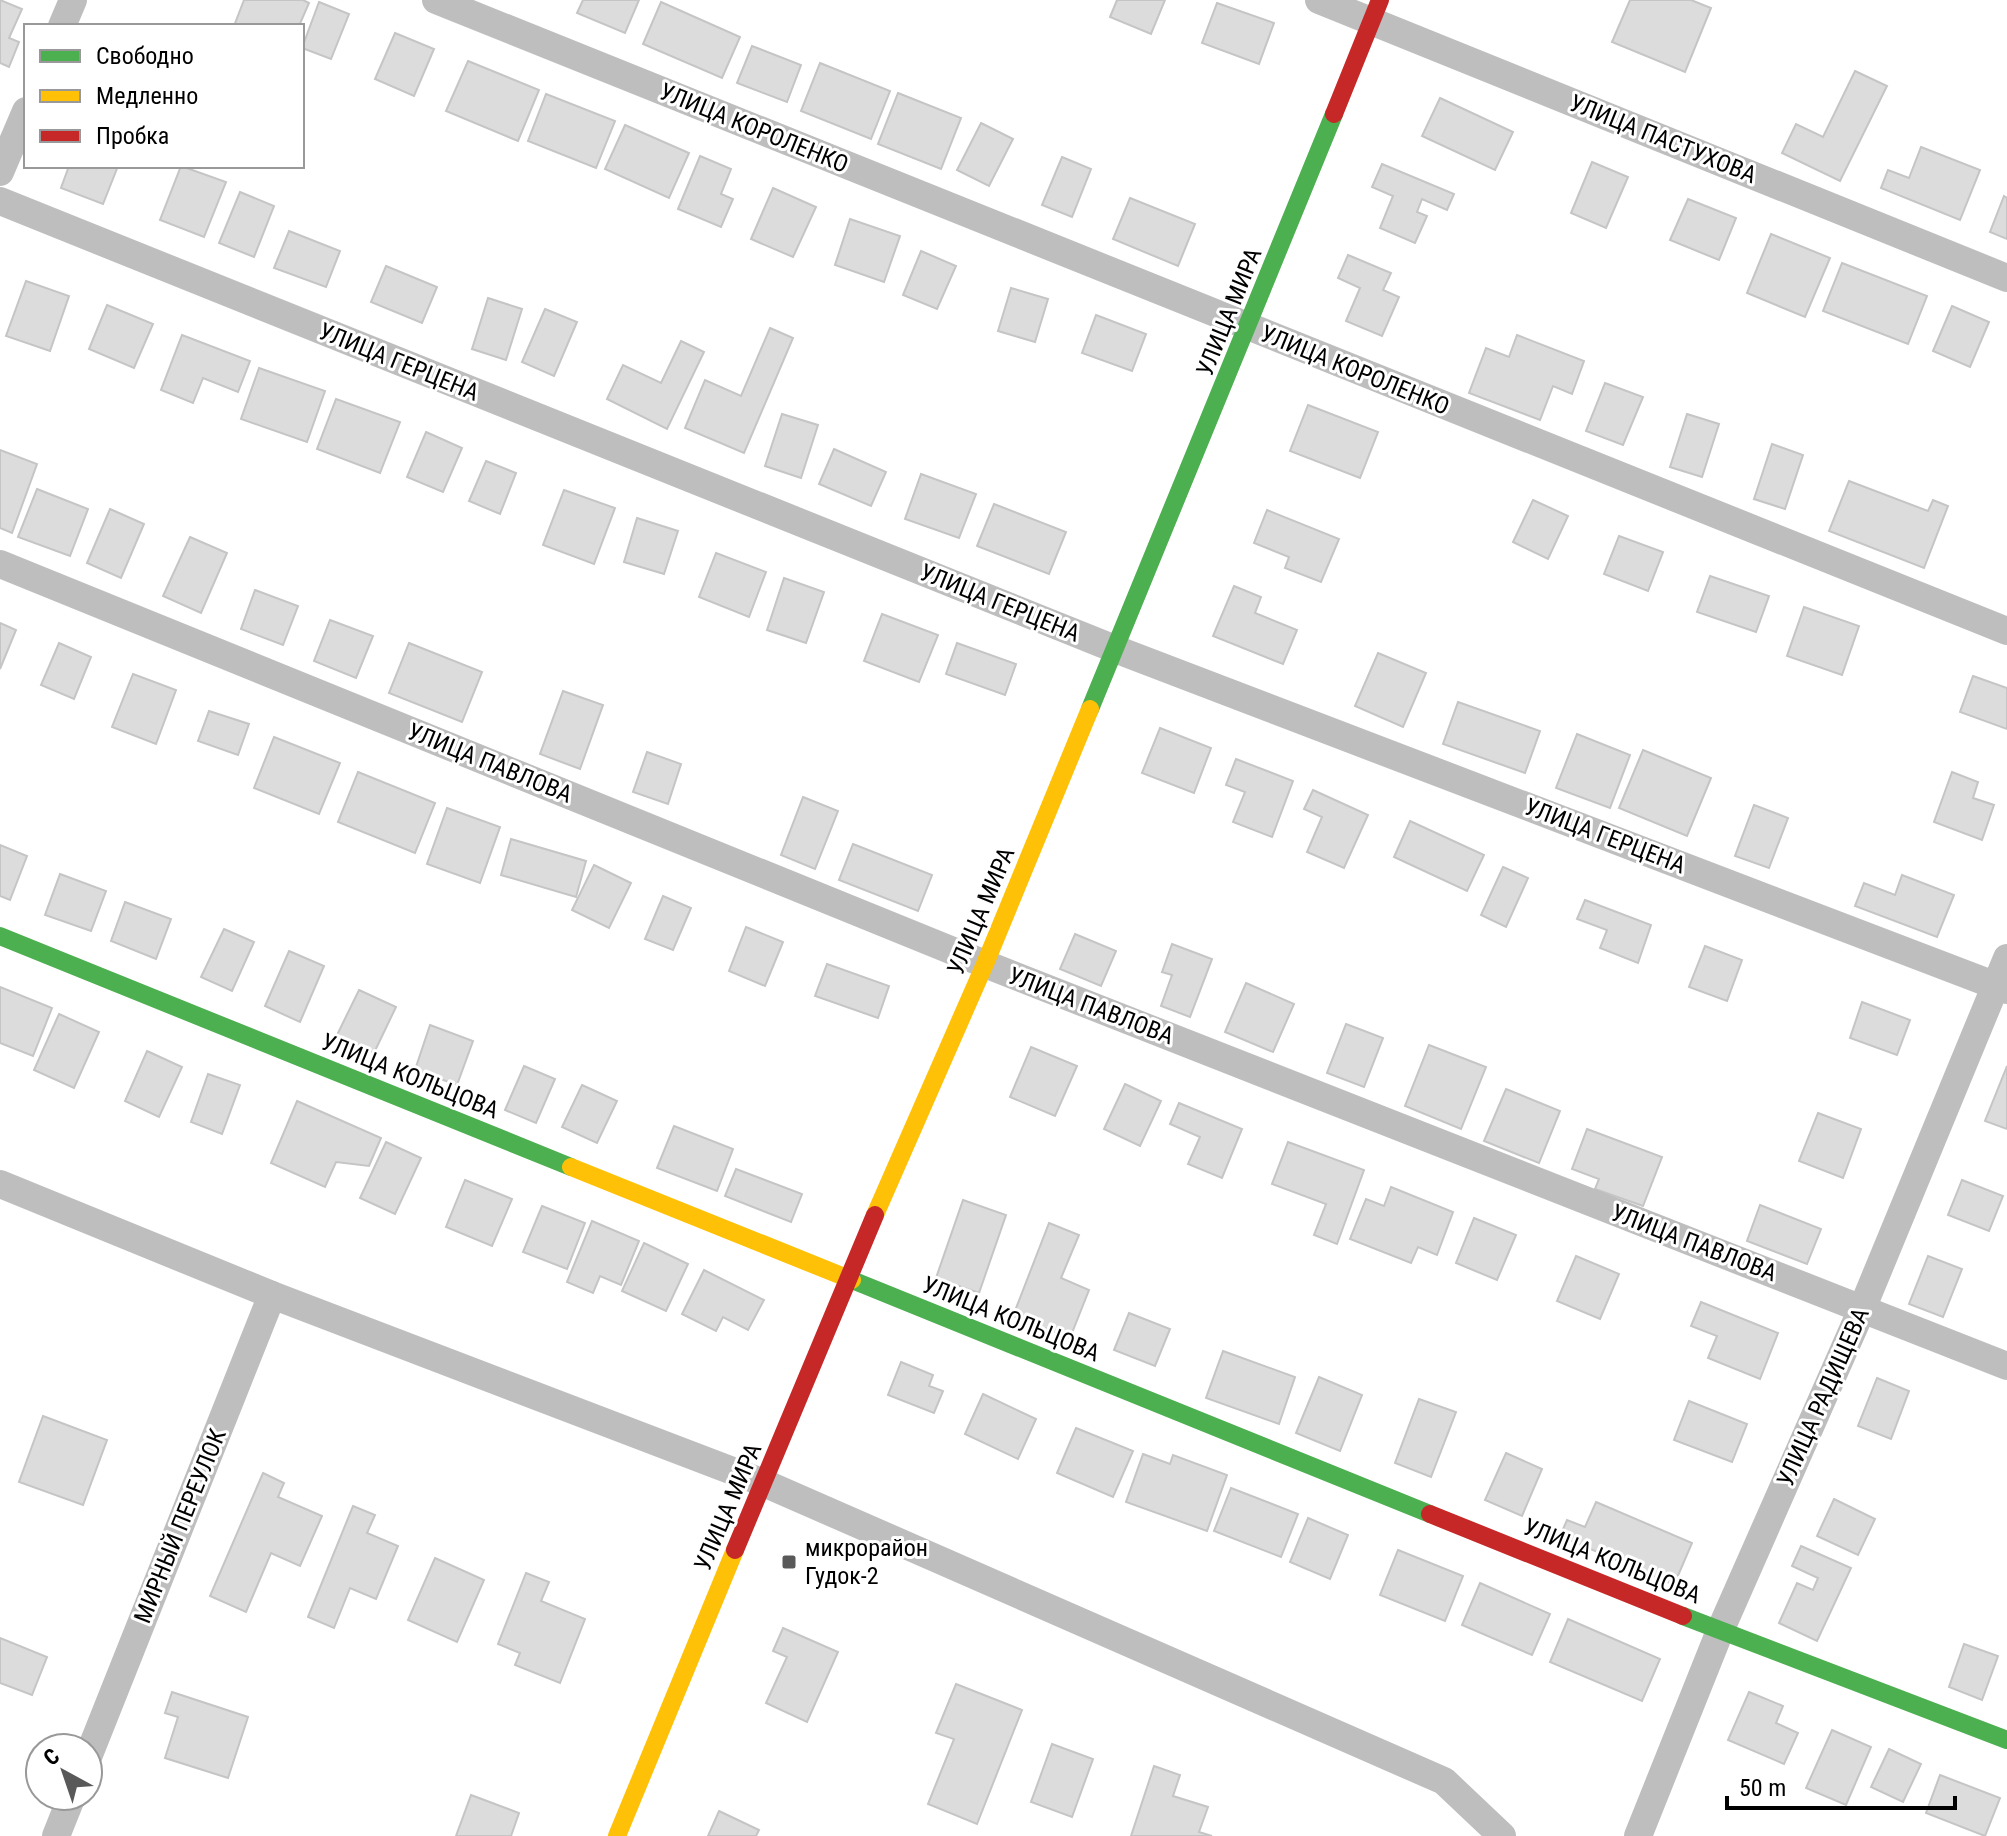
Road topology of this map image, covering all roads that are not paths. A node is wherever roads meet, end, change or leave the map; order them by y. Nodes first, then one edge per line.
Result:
1 (73, 0) edge
2 (436, 0) edge
3 (1319, 0) edge
4 (1376, 11) edge
5 (63, 24) edge
6 (24, 116) edge
7 (0, 172) edge
8 (0, 201) edge
9 (2007, 278) edge
10 (1249, 327) junction
11 (0, 564) edge
12 (2007, 631) edge
13 (1115, 649) junction
14 (0, 936) edge
15 (2007, 958) edge
16 (985, 964) junction
17 (2002, 988) edge
18 (0, 1184) edge
19 (847, 1279) junction
20 (272, 1295) junction
21 (1862, 1309) junction
22 (2007, 1366) edge
23 (764, 1483) junction
24 (1720, 1631) junction
25 (98, 1732) edge
26 (2007, 1740) edge
27 (66, 1812) edge
28 (56, 1836) edge
29 (617, 1836) edge
30 (1502, 1836) edge
31 (1638, 1836) edge

1 - 5 street
2 - 10 street, УЛИЦА КОРОЛЕНКО
3 - 4 street, УЛИЦА ПАСТУХОВА
4 - 9 street, УЛИЦА ПАСТУХОВА
4 - 10 street, УЛИЦА МИРА
6 - 7 street
8 - 13 street, УЛИЦА ГЕРЦЕНА
10 - 12 street, УЛИЦА КОРОЛЕНКО
10 - 13 street, УЛИЦА МИРА
11 - 16 street, УЛИЦА ПАВЛОВА
13 - 16 street, УЛИЦА МИРА
13 - 17 street, УЛИЦА ГЕРЦЕНА
14 - 19 street, УЛИЦА КОЛЬЦОВА
15 - 17 street, УЛИЦА РАДИЩЕВА
16 - 19 street, УЛИЦА МИРА
16 - 21 street, УЛИЦА ПАВЛОВА
17 - 21 street, УЛИЦА РАДИЩЕВА
18 - 20 street
19 - 23 street, УЛИЦА МИРА
19 - 24 street, УЛИЦА КОЛЬЦОВА
20 - 23 street
20 - 25 street, МИРНЫЙ ПЕРЕУЛОК
21 - 22 street, УЛИЦА ПАВЛОВА
21 - 24 street, УЛИЦА РАДИЩЕВА
23 - 29 street, УЛИЦА МИРА
23 - 30 street
24 - 26 street, УЛИЦА КОЛЬЦОВА
24 - 31 street, УЛИЦА РАДИЩЕВА
27 - 28 street

